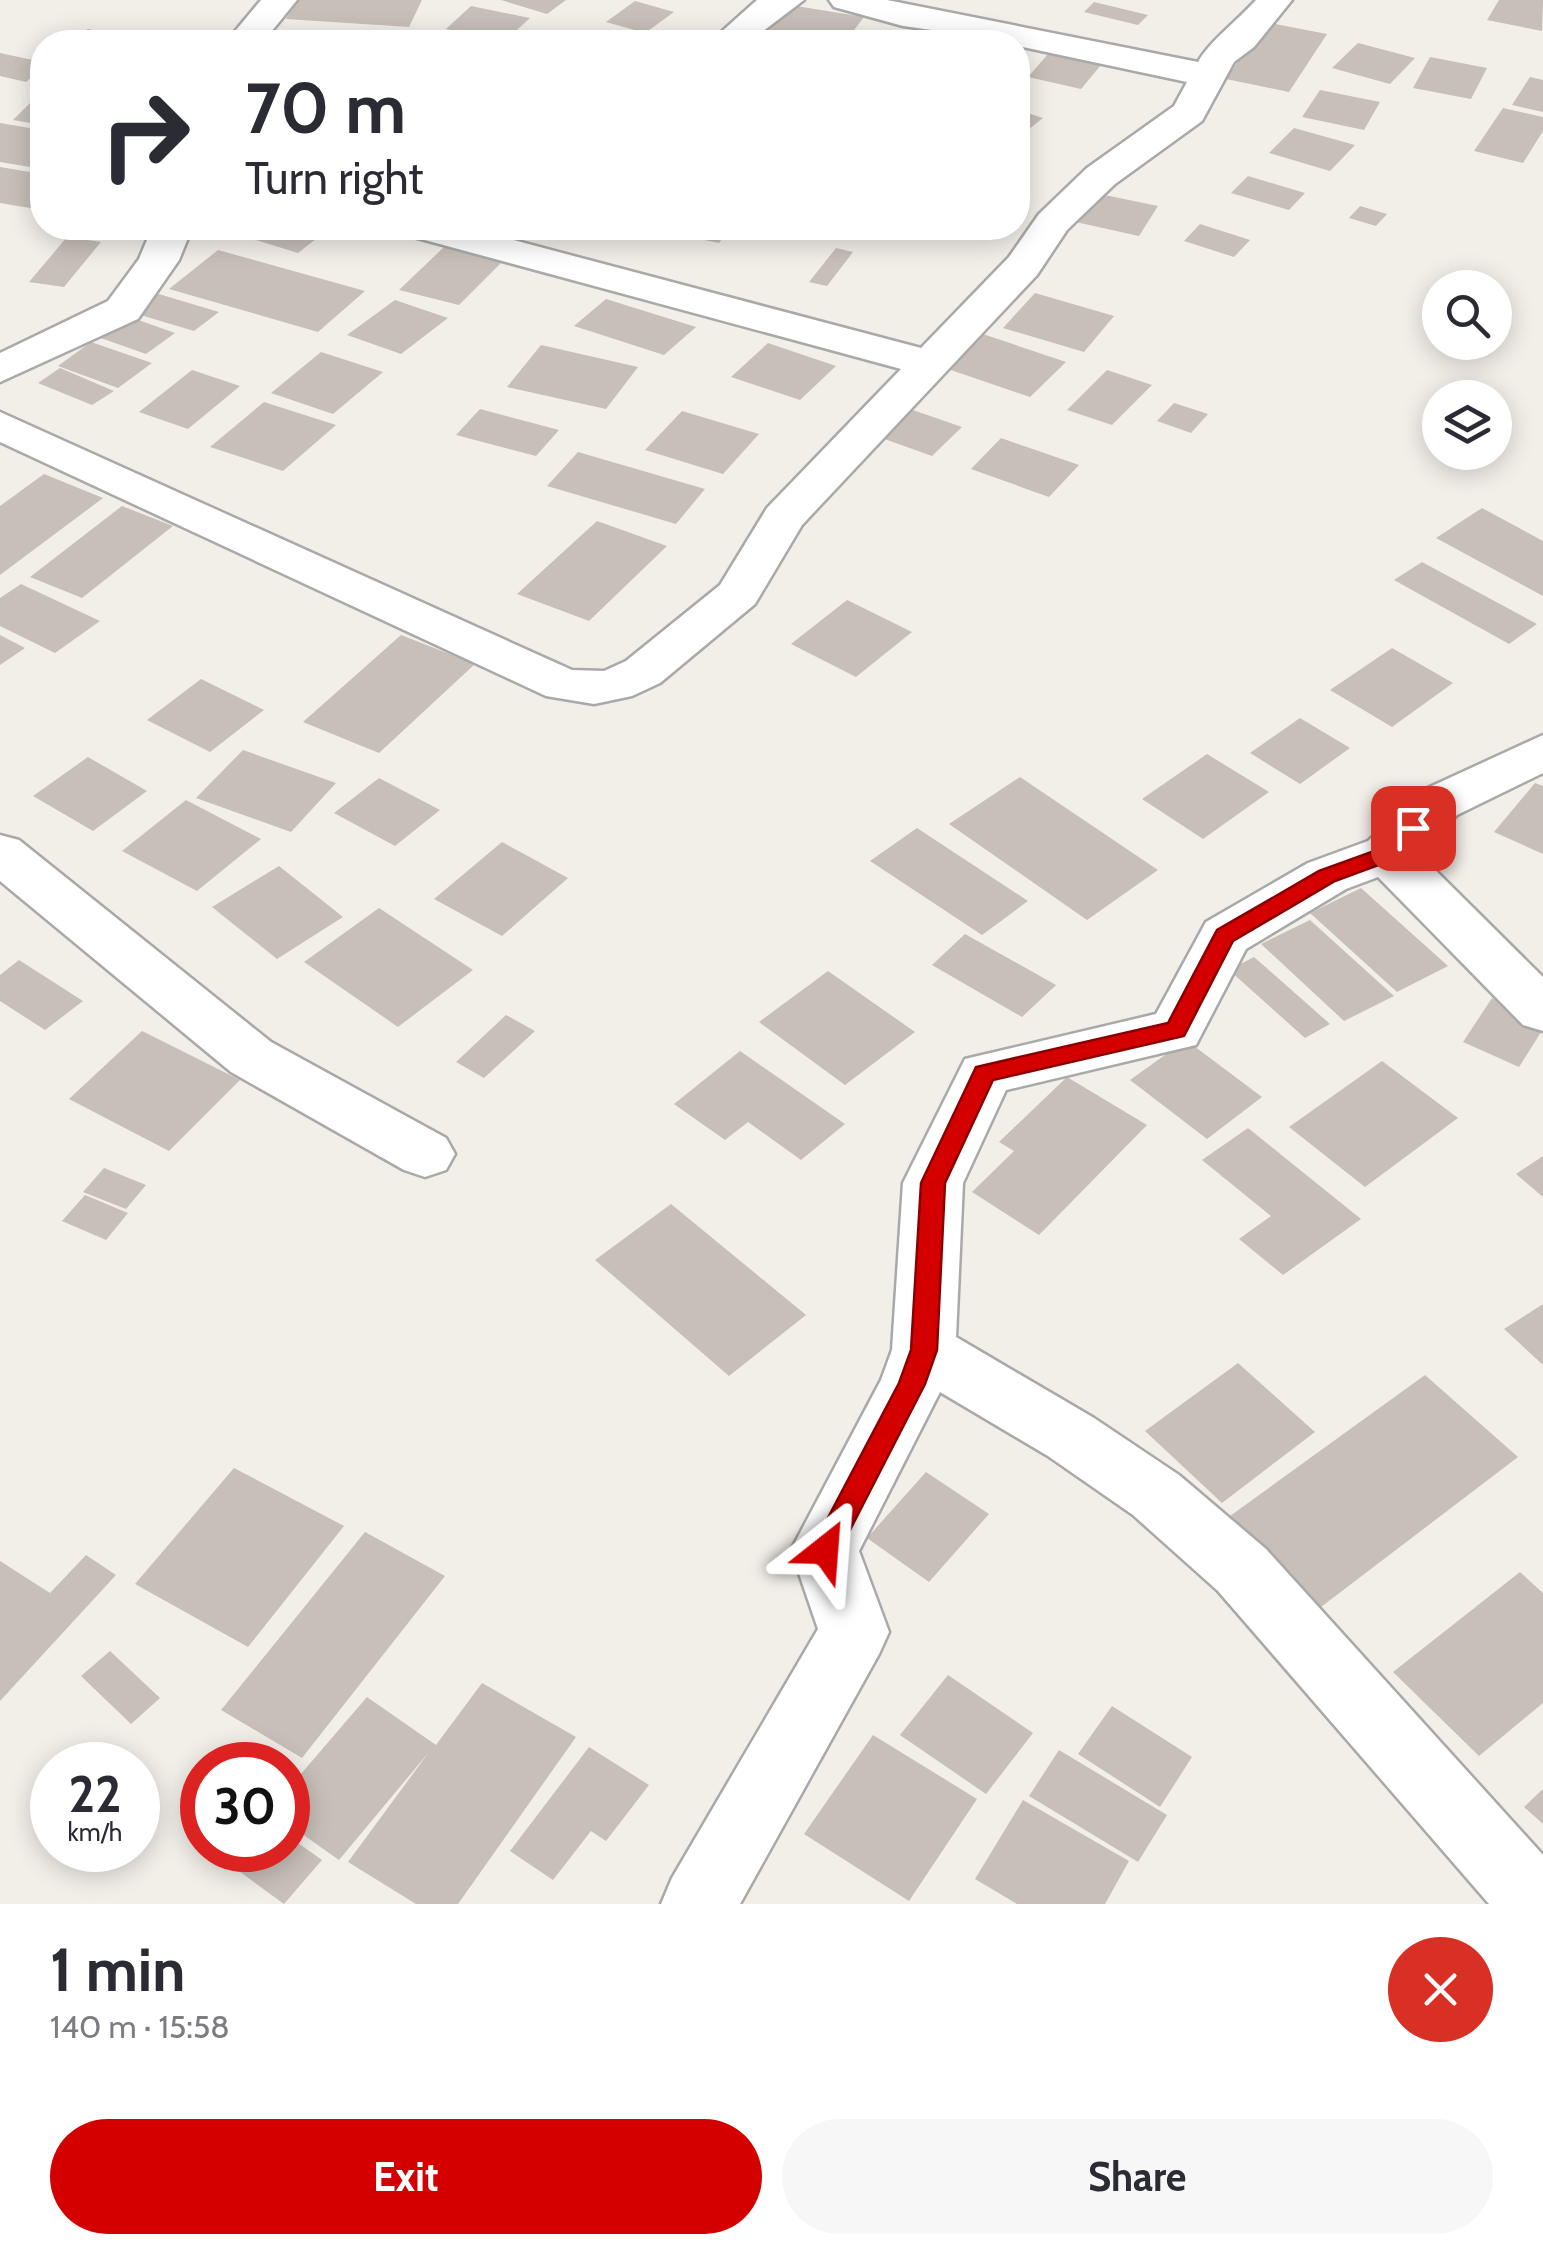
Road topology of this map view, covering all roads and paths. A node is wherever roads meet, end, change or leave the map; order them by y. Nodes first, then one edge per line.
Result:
1 (280, 0) edge
2 (787, 0) edge
3 (846, 0) edge
4 (1275, 0) edge
5 (254, 30) edge
6 (742, 30) edge
7 (991, 30) edge
8 (1030, 38) edge
9 (1208, 75) junction
10 (167, 240) edge
11 (524, 240) edge
12 (928, 363) junction
13 (0, 369) edge
14 (0, 424) edge
15 (1541, 756) edge
16 (0, 853) edge
17 (1388, 854) junction
18 (1543, 1010) edge
19 (425, 1154) dead end
20 (924, 1350) junction
21 (699, 1904) edge
22 (1538, 1904) edge

1 - 5 street
2 - 6 street
3 - 7 street
4 - 9 street
8 - 9 street
9 - 12 street
10 - 13 street
11 - 12 street
12 - 14 street
15 - 17 street
16 - 19 street
17 - 18 street
17 - 20 street
20 - 21 street
20 - 22 street

